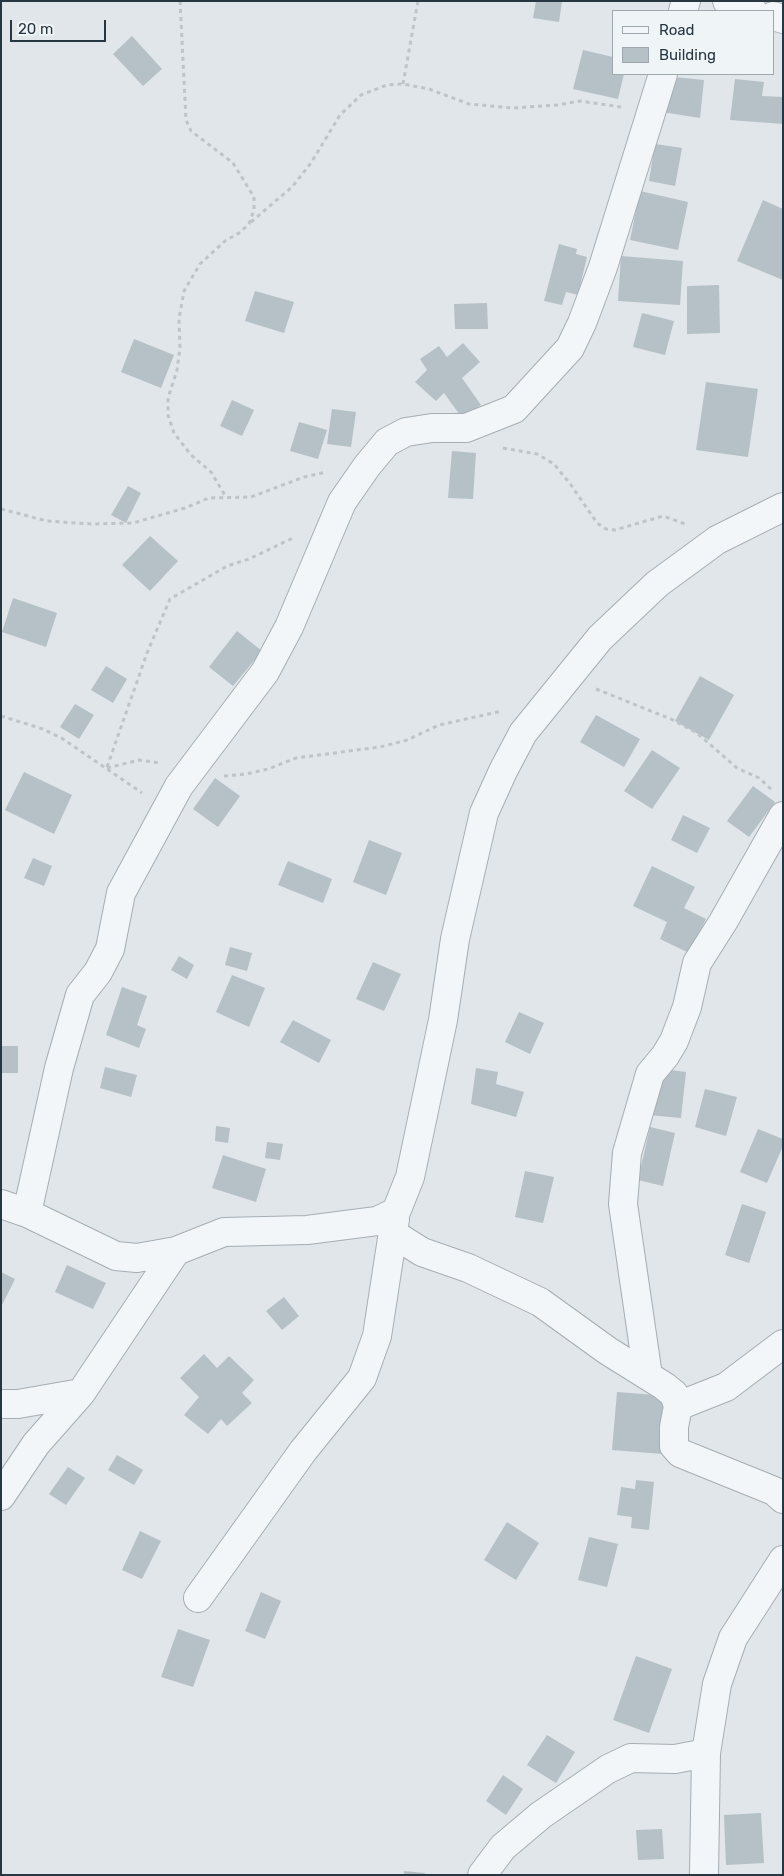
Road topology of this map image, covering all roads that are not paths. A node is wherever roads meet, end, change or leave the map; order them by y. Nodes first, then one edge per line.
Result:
1 (727, 1) edge
2 (750, 10) edge
3 (663, 75) edge
4 (783, 507) edge
5 (778, 804) edge
6 (1, 1204) edge
7 (27, 1213) junction
8 (394, 1223) junction
9 (176, 1251) junction
10 (783, 1344) edge
11 (648, 1376) junction
12 (82, 1394) junction
13 (1, 1404) edge
14 (678, 1406) junction
15 (1, 1496) edge
16 (783, 1499) edge
17 (783, 1560) edge
18 (198, 1598) dead end
19 (706, 1753) junction
20 (482, 1875) edge
21 (704, 1875) edge

1 - 2 street
3 - 7 street
4 - 8 street
5 - 11 street
6 - 7 street
7 - 9 street
8 - 9 street
8 - 11 street
8 - 18 street
9 - 12 street
10 - 14 street
11 - 14 street
12 - 13 street
12 - 15 street
14 - 16 street
17 - 19 street
19 - 20 street
19 - 21 street

